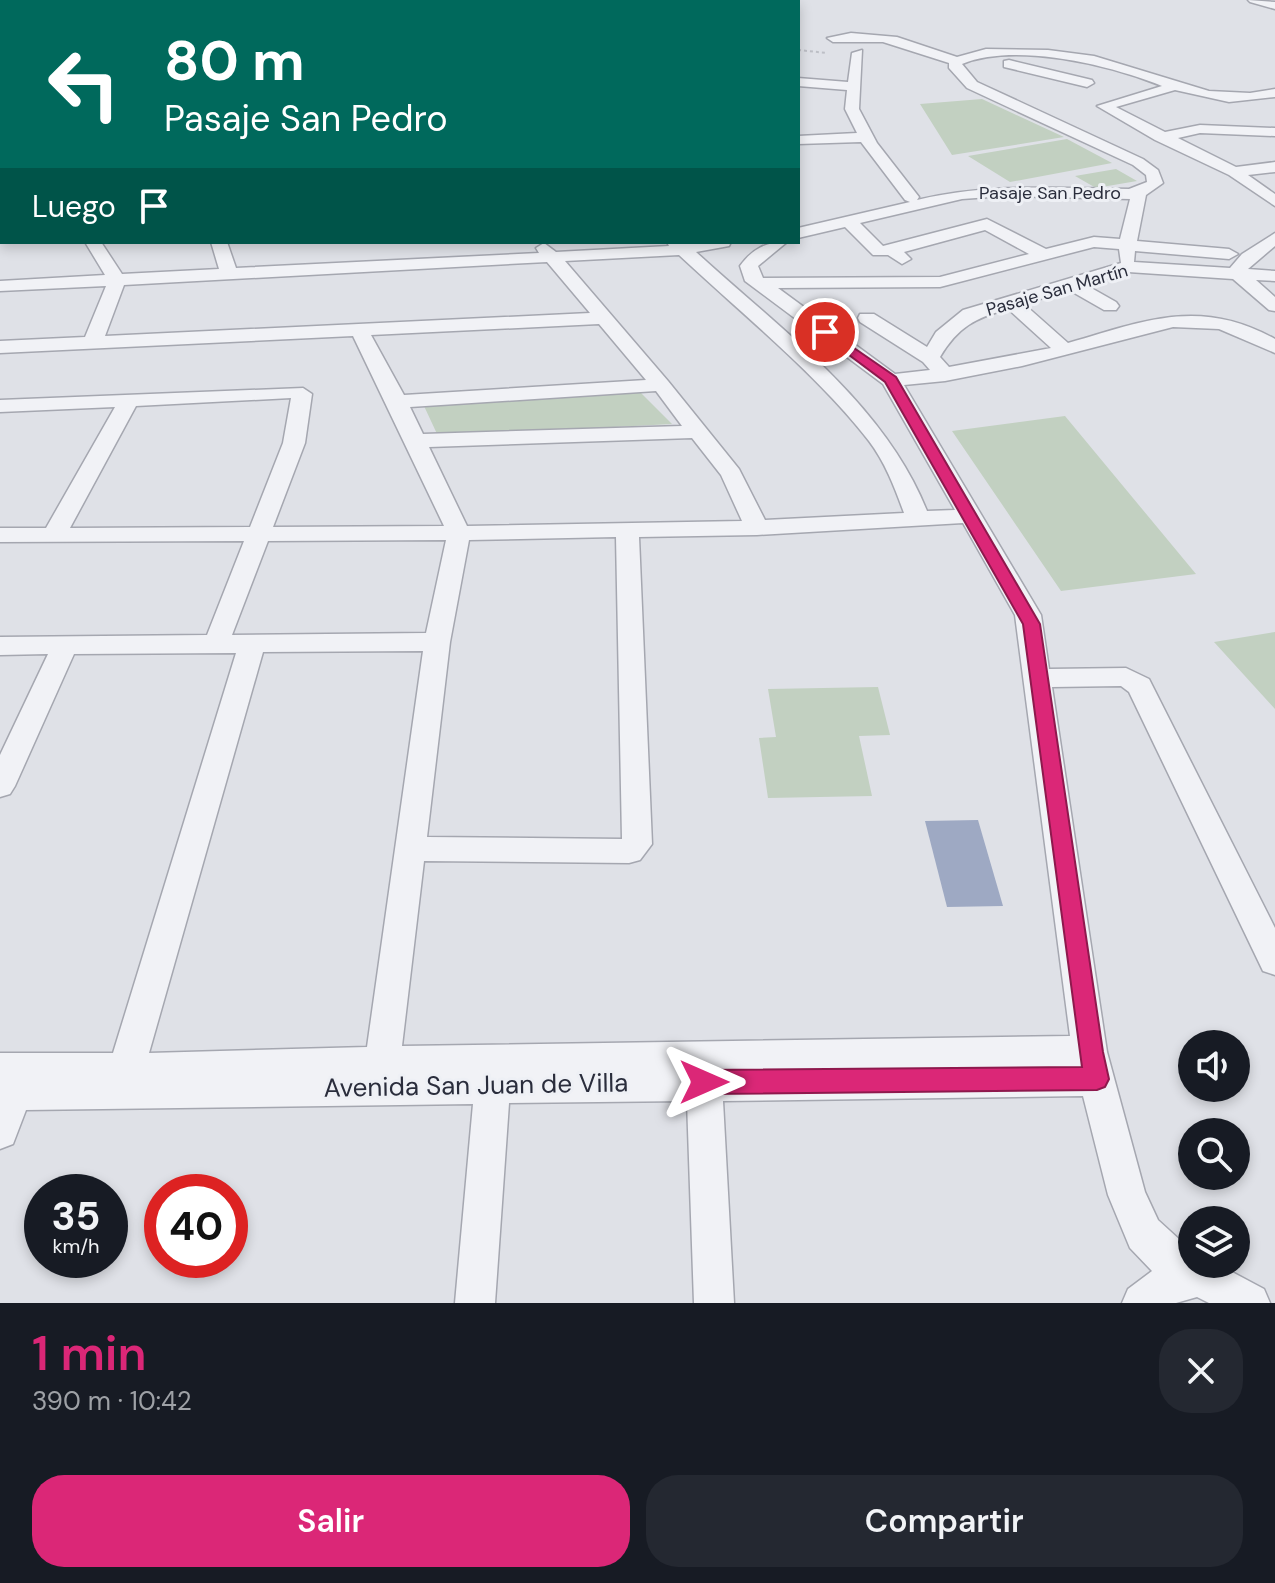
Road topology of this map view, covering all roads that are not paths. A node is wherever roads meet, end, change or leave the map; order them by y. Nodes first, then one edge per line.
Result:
1 (1254, 0) edge
2 (1275, 6) edge
3 (833, 38) dead end
4 (858, 53) dead end
5 (964, 58) junction
6 (800, 82) edge
7 (1087, 83) dead end
8 (853, 86) junction
9 (1175, 86) junction
10 (1275, 93) edge
11 (1246, 100) junction
12 (1265, 110) dead end
13 (1275, 132) edge
14 (866, 137) junction
15 (1160, 137) junction
16 (800, 140) edge
17 (1275, 168) edge
18 (1234, 172) junction
19 (1139, 192) junction
20 (917, 200) junction
21 (1275, 201) edge
22 (800, 220) edge
23 (840, 220) junction
24 (800, 230) edge
25 (966, 231) junction
26 (1275, 238) edge
27 (94, 244) edge
28 (220, 244) edge
29 (700, 244) edge
30 (776, 244) edge
31 (678, 246) edge
32 (1127, 246) junction
33 (546, 250) edge
34 (892, 250) junction
35 (1229, 254) dead end
36 (1044, 255) junction
37 (1004, 265) junction
38 (1127, 267) junction
39 (229, 274) junction
40 (1238, 274) junction
41 (1275, 276) edge
42 (117, 280) junction
43 (934, 282) junction
44 (760, 283) junction
45 (1071, 284) junction
46 (0, 286) edge
47 (1011, 302) junction
48 (1110, 306) dead end
49 (1275, 306) edge
50 (988, 309) junction
51 (602, 318) junction
52 (867, 318) dead end
53 (359, 330) junction
54 (93, 342) junction
55 (0, 347) edge
56 (1275, 347) edge
57 (1065, 350) junction
58 (930, 358) junction
59 (945, 375) junction
60 (891, 380) junction
61 (661, 385) junction
62 (129, 400) junction
63 (397, 402) junction
64 (0, 406) edge
65 (696, 432) junction
66 (416, 441) junction
67 (967, 516) junction
68 (918, 519) junction
69 (627, 528) junction
70 (757, 528) junction
71 (459, 533) junction
72 (257, 534) junction
73 (0, 535) edge
74 (54, 535) junction
75 (437, 642) junction
76 (216, 644) junction
77 (252, 644) junction
78 (0, 646) edge
79 (65, 646) junction
80 (1039, 678) junction
81 (0, 786) edge
82 (410, 849) junction
83 (1275, 961) edge
84 (1094, 1066) junction
85 (126, 1070) junction
86 (704, 1070) junction
87 (494, 1072) junction
88 (382, 1075) junction
89 (9, 1081) edge
90 (0, 1131) edge
91 (1178, 1266) edge
92 (1193, 1278) edge
93 (1198, 1278) edge
94 (475, 1303) edge
95 (714, 1303) edge
96 (1142, 1303) edge
97 (1250, 1303) edge

1 - 2 street
3 - 5 street
4 - 8 street
5 - 7 street
5 - 9 street
5 - 19 street, Pasaje San Pedro
6 - 8 street
8 - 14 street
9 - 11 street
9 - 15 street
10 - 11 street
11 - 12 street
13 - 15 street
14 - 16 street
14 - 20 street
15 - 18 street
17 - 18 street
18 - 21 street
19 - 20 street, Pasaje San Pedro
19 - 32 street
20 - 22 street
20 - 23 street
20 - 25 street
23 - 24 street
23 - 34 street
25 - 34 street
25 - 36 street
25 - 37 street
26 - 40 street
27 - 42 street
28 - 39 street
29 - 31 street
30 - 44 street
31 - 33 street
31 - 68 street
32 - 35 street
32 - 36 street
32 - 38 street
33 - 39 street
33 - 51 street
34 - 43 street
36 - 37 street
37 - 43 street
38 - 40 street, Pasaje San Martín
38 - 45 street, Pasaje San Martín
39 - 42 street
40 - 41 street, Pasaje San Martín
40 - 49 street
42 - 46 street
42 - 54 street
43 - 44 street
43 - 50 street
44 - 60 street
45 - 47 street, Pasaje San Martín
45 - 48 street
47 - 50 street, Pasaje San Martín
47 - 57 street
50 - 58 street, Pasaje San Martín
51 - 53 street
51 - 61 street
52 - 58 street
53 - 54 street
53 - 63 street
54 - 55 street
56 - 57 street
57 - 59 street
58 - 59 street
59 - 60 street
60 - 67 street
61 - 63 street
61 - 65 street
62 - 64 street
62 - 72 street
62 - 74 street
63 - 66 street
65 - 66 street
65 - 70 street
66 - 71 street
67 - 68 street
67 - 80 street
68 - 70 street
69 - 70 street
69 - 71 street
69 - 82 street
71 - 72 street
71 - 75 street
72 - 74 street
72 - 76 street
73 - 74 street
75 - 77 street
75 - 82 street
76 - 77 street
76 - 79 street
77 - 85 street
78 - 79 street
79 - 81 street
80 - 83 street
80 - 84 street
82 - 88 street
84 - 86 street, Avenida San Juan de Villa
84 - 91 street
85 - 88 street, Avenida San Juan de Villa
85 - 89 street, Avenida San Juan de Villa
86 - 87 street, Avenida San Juan de Villa
86 - 95 street
87 - 88 street, Avenida San Juan de Villa
87 - 94 street
88 - 89 street, Avenida San Juan de Villa
89 - 90 street
92 - 96 street
93 - 97 street

